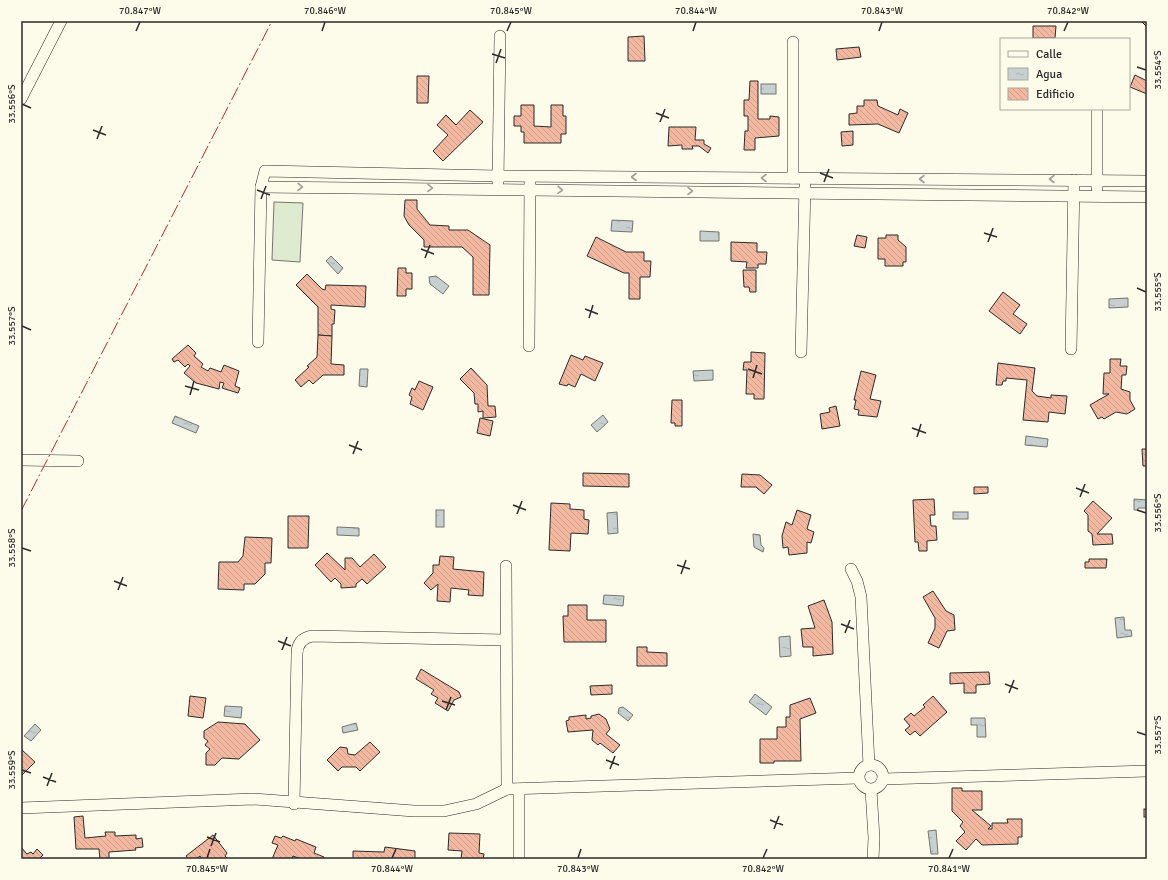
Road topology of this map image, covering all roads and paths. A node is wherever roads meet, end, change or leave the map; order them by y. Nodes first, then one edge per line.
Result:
1 (61, 21) edge
2 (500, 36) dead end
3 (793, 42) dead end
4 (21, 99) edge
5 (1097, 110) edge
6 (498, 176) junction
7 (530, 176) junction
8 (793, 178) junction
9 (806, 178) junction
10 (1074, 180) junction
11 (1097, 181) junction
12 (1147, 181) edge
13 (261, 187) junction
14 (498, 189) junction
15 (530, 189) junction
16 (805, 193) junction
17 (1073, 196) junction
18 (1097, 196) junction
19 (1147, 197) edge
20 (258, 342) dead end
21 (529, 346) dead end
22 (1071, 349) dead end
23 (801, 352) dead end
24 (21, 460) edge
25 (78, 461) dead end
26 (506, 566) dead end
27 (851, 569) dead end
28 (505, 640) junction
29 (869, 765) junction
30 (1147, 771) edge
31 (858, 778) junction
32 (883, 779) junction
33 (507, 789) junction
34 (519, 789) junction
35 (870, 790) junction
36 (294, 804) junction
37 (21, 808) edge
38 (519, 859) edge
39 (873, 859) edge

1 - 4 street
2 - 6 street
3 - 8 street
5 - 11 street
6 - 7 street
6 - 13 street
6 - 14 street
8 -> 7 street
7 - 15 street
8 - 9 street
10 -> 9 street
9 - 16 street
10 - 11 street
10 - 17 street
11 - 12 street
11 - 18 street
13 -> 14 street
13 - 20 street
14 - 15 street
15 -> 16 street
15 - 21 street
16 - 17 street
16 - 23 street
17 - 18 street
17 - 22 street
18 - 19 street
24 - 25 street
26 - 28 street
27 - 29 street
28 - 33 street
28 - 36 street
29 - 31 street
29 - 32 street
30 - 32 street
31 - 34 street
31 - 35 street
32 - 35 street
33 - 34 street
33 - 36 street
34 - 38 street
35 - 39 street
36 - 37 street

